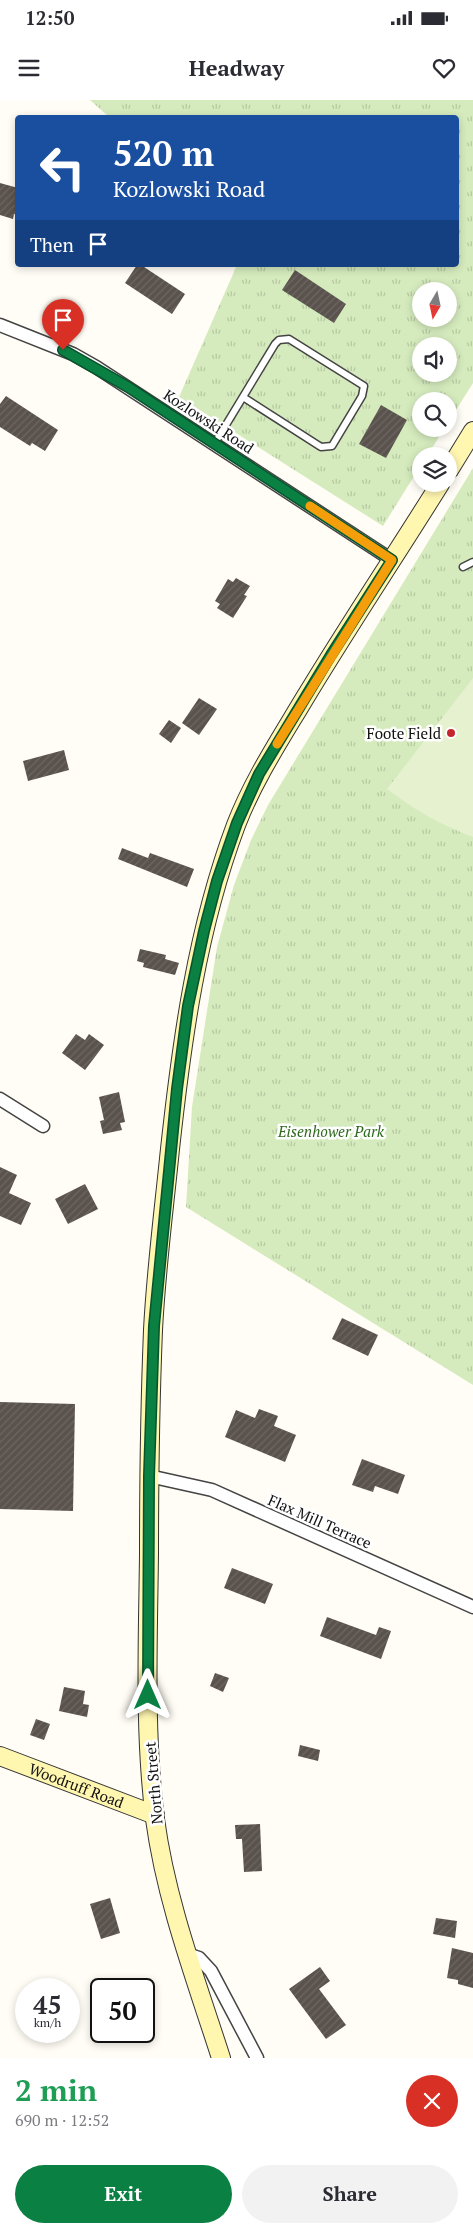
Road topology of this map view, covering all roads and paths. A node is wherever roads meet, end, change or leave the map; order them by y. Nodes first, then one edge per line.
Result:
1 (0, 325) edge
2 (243, 397) junction
3 (473, 431) edge
4 (215, 443) junction
5 (457, 457) edge
6 (435, 492) edge
7 (392, 560) junction
8 (473, 562) edge
9 (463, 567) dead end
10 (0, 1099) edge
11 (43, 1126) dead end
12 (149, 1476) junction
13 (473, 1607) edge
14 (0, 1756) edge
15 (154, 1815) junction
16 (187, 1954) junction
17 (222, 2058) edge
18 (258, 2058) edge

1 - 4 street, Kozlowski Road
2 - 2 lane
2 - 4 lane
3 - 5 main road
4 - 7 street, Kozlowski Road
6 - 7 main road, North Street
7 - 12 main road, North Street
8 - 9 lane
10 - 11 street
12 - 13 street, Flax Mill Terrace
12 - 15 main road, North Street
14 - 15 main road, Woodruff Road
15 - 16 main road, North Street
16 - 17 main road, North Street
16 - 18 street

